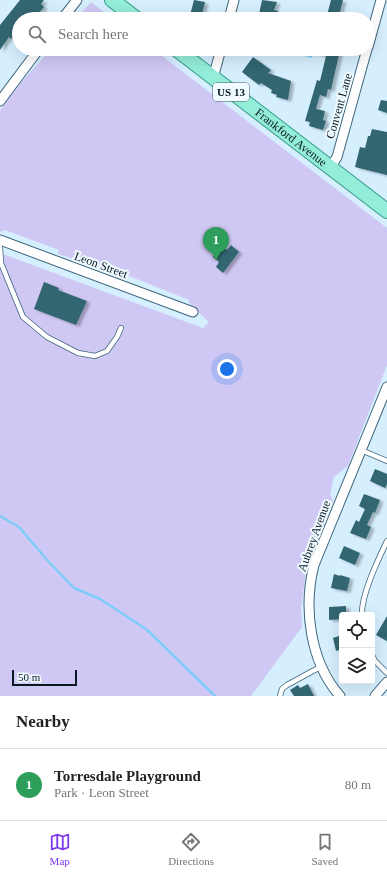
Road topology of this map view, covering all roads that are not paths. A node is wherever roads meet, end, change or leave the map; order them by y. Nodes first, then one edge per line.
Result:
1 (77, 0) edge
2 (112, 0) edge
3 (234, 0) edge
4 (381, 0) edge
5 (68, 12) edge
6 (128, 12) edge
7 (231, 12) edge
8 (375, 22) edge
9 (34, 56) edge
10 (185, 56) edge
11 (219, 56) edge
12 (366, 56) edge
13 (213, 78) junction
14 (0, 101) edge
15 (330, 168) junction
16 (387, 211) edge
17 (0, 240) edge
18 (0, 247) edge
19 (193, 312) dead end
20 (121, 328) dead end
21 (387, 387) edge
22 (385, 398) edge
23 (361, 450) junction
24 (387, 461) edge
25 (387, 541) edge
26 (362, 612) edge
27 (375, 661) edge
28 (322, 666) junction
29 (387, 673) edge
30 (387, 682) edge
31 (280, 696) edge
32 (340, 696) edge
33 (375, 696) edge

1 - 5 street
2 - 6 main road
3 - 7 street
4 - 8 street, Convent Lane
9 - 14 street
10 - 13 main road, Frankford Avenue / US 13
11 - 13 street
12 - 15 street, Convent Lane
13 - 15 main road, Frankford Avenue / US 13
15 - 16 main road, Frankford Avenue / US 13
17 - 19 street, Leon Street
18 - 20 lane
21 - 22 street, Aubrey Avenue
22 - 23 street, Aubrey Avenue
23 - 24 lane
23 - 28 street, Aubrey Avenue
25 - 26 lane
27 - 29 lane
28 - 31 lane
28 - 32 street, Aubrey Avenue
30 - 33 street

